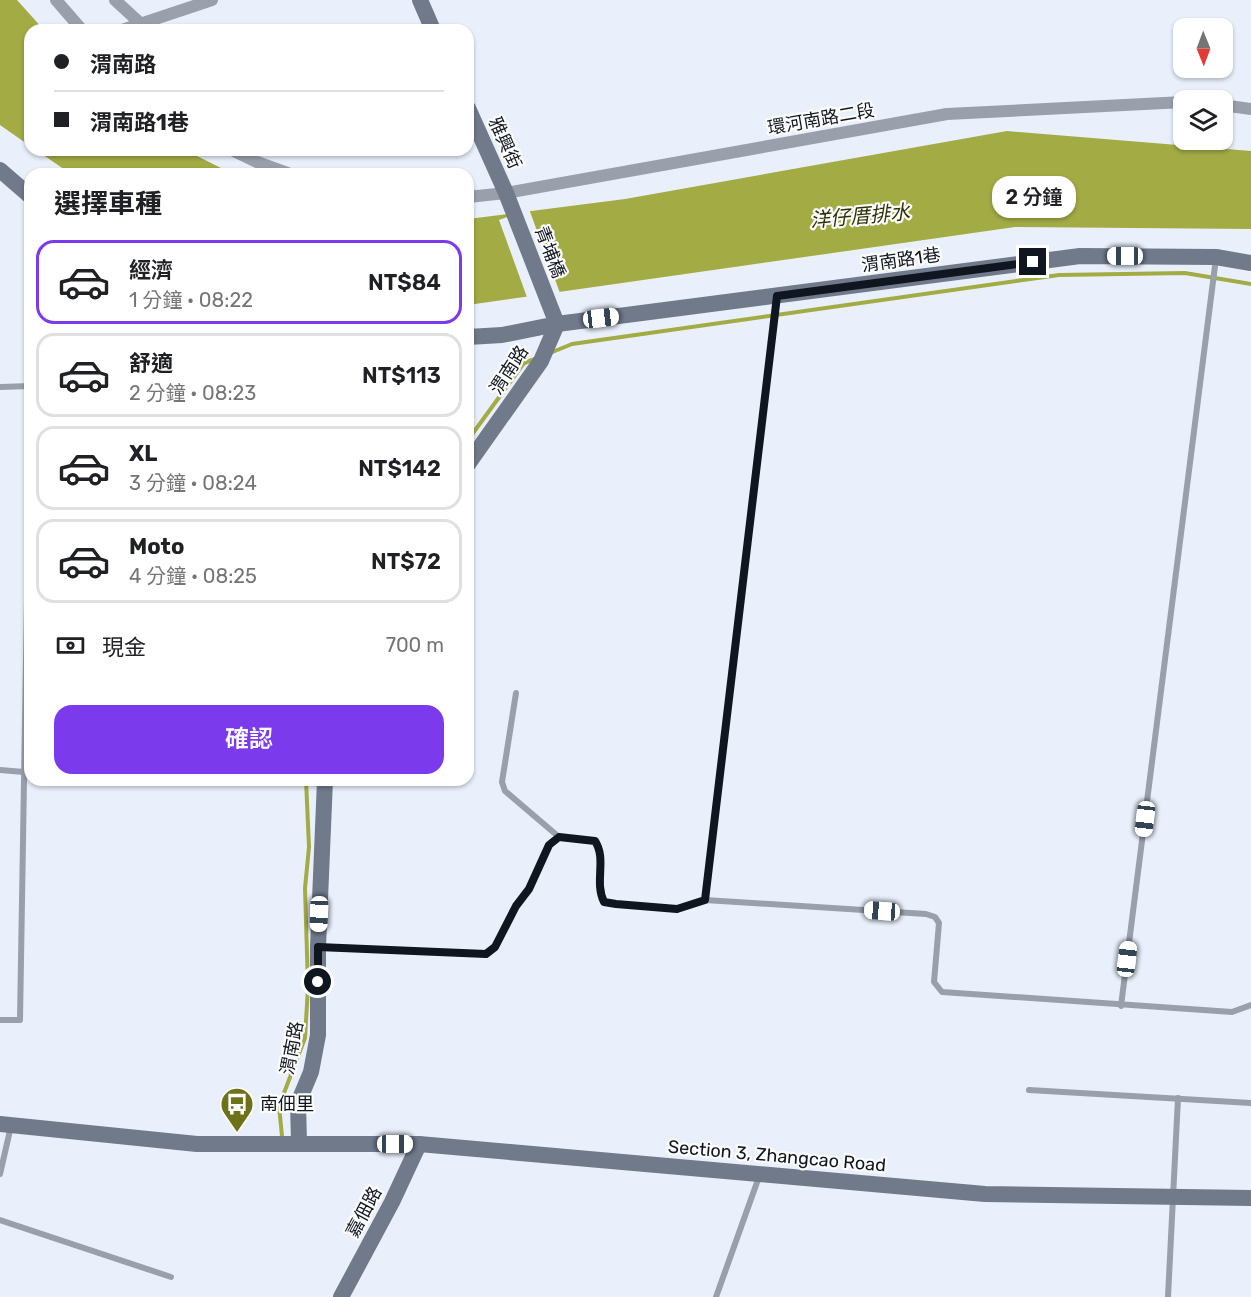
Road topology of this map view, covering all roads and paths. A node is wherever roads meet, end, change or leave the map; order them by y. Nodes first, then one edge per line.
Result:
1 (56, 0) edge
2 (115, 0) edge
3 (212, 0) edge
4 (420, 0) edge
5 (77, 24) edge
6 (141, 24) joint
7 (430, 24) edge
8 (1173, 103) edge
9 (1233, 107) edge
10 (1251, 109) edge
11 (474, 122) edge
12 (244, 156) edge
13 (274, 168) edge
14 (0, 170) edge
15 (24, 191) edge
16 (506, 194) junction
17 (474, 197) edge
18 (1216, 257) junction
19 (1251, 263) edge
20 (777, 296) junction
21 (557, 324) junction
22 (474, 336) edge
23 (24, 386) edge
24 (0, 387) edge
25 (474, 456) edge
26 (516, 693) dead end
27 (0, 770) edge
28 (24, 772) joint
29 (325, 786) edge
30 (559, 837) junction
31 (705, 900) junction
32 (318, 947) junction
33 (1251, 1005) edge
34 (1121, 1006) junction
35 (0, 1020) edge
36 (1029, 1090) dead end
37 (1178, 1098) junction
38 (1251, 1103) edge
39 (5, 1125) edge
40 (299, 1143) junction
41 (419, 1144) junction
42 (0, 1174) edge
43 (760, 1174) junction
44 (1172, 1198) junction
45 (1251, 1198) edge
46 (0, 1220) edge
47 (171, 1277) dead end
48 (341, 1297) edge
49 (716, 1297) edge
50 (1167, 1297) edge

1 - 5 street
2 - 6 street
3 - 6 street
4 - 7 street
8 - 16 street, 環河南路二段
9 - 10 street
11 - 16 street, 雅興街
12 - 13 street
14 - 15 street
16 - 17 street, 環河南路二段
16 - 21 street, 青埔橋
18 - 19 street, 渭南路1巷
18 - 20 street, 渭南路1巷
18 - 34 lane
20 - 21 street, 渭南路1巷
20 - 31 lane
21 - 22 street, 渭南路1巷
21 - 25 street, 渭南路
23 - 24 lane
26 - 30 lane
27 - 28 lane
28 - 35 lane
29 - 32 street, 渭南路
30 - 31 lane
30 - 32 lane
31 - 34 lane
32 - 40 street, 渭南路
33 - 34 lane
36 - 37 lane
37 - 38 lane
37 - 44 lane
39 - 40 street, Section 3, Zhangcao Road
39 - 42 lane
40 - 41 street, Section 3, Zhangcao Road
41 - 43 street, Section 3, Zhangcao Road
41 - 48 street, 嘉佃路
43 - 44 street, Section 3, Zhangcao Road
43 - 49 lane
44 - 45 street, Section 3, Zhangcao Road
44 - 50 lane
46 - 47 lane

